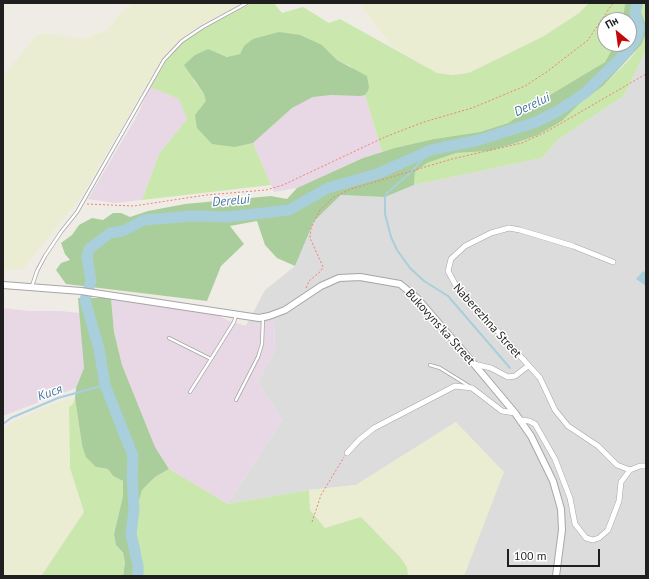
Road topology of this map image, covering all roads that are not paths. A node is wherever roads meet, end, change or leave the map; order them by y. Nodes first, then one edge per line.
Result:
1 (247, 3) edge
2 (612, 262) dead end
3 (3, 285) edge
4 (32, 286) junction
5 (236, 315) junction
6 (263, 318) junction
7 (169, 338) dead end
8 (210, 359) junction
9 (474, 364) junction
10 (430, 365) dead end
11 (528, 366) junction
12 (472, 388) junction
13 (190, 392) dead end
14 (236, 400) dead end
15 (515, 413) junction
16 (521, 420) junction
17 (347, 453) road end
18 (646, 466) edge
19 (630, 470) junction
20 (556, 576) edge

1 - 4 lane
2 - 11 street, Naberezhna Street
3 - 4 street, Bukovyns'ka Street
4 - 5 street, Bukovyns'ka Street
5 - 6 street, Bukovyns'ka Street
5 - 8 lane
6 - 9 street, Bukovyns'ka Street
6 - 14 lane
7 - 8 lane
8 - 13 lane
9 - 11 street
9 - 15 street, Bukovyns'ka Street
10 - 12 lane
11 - 19 street, Naberezhna Street
12 - 15 street
12 - 17 street
15 - 16 street, Bukovyns'ka Street
16 - 19 street
16 - 20 street, Bukovyns'ka Street
18 - 19 street

